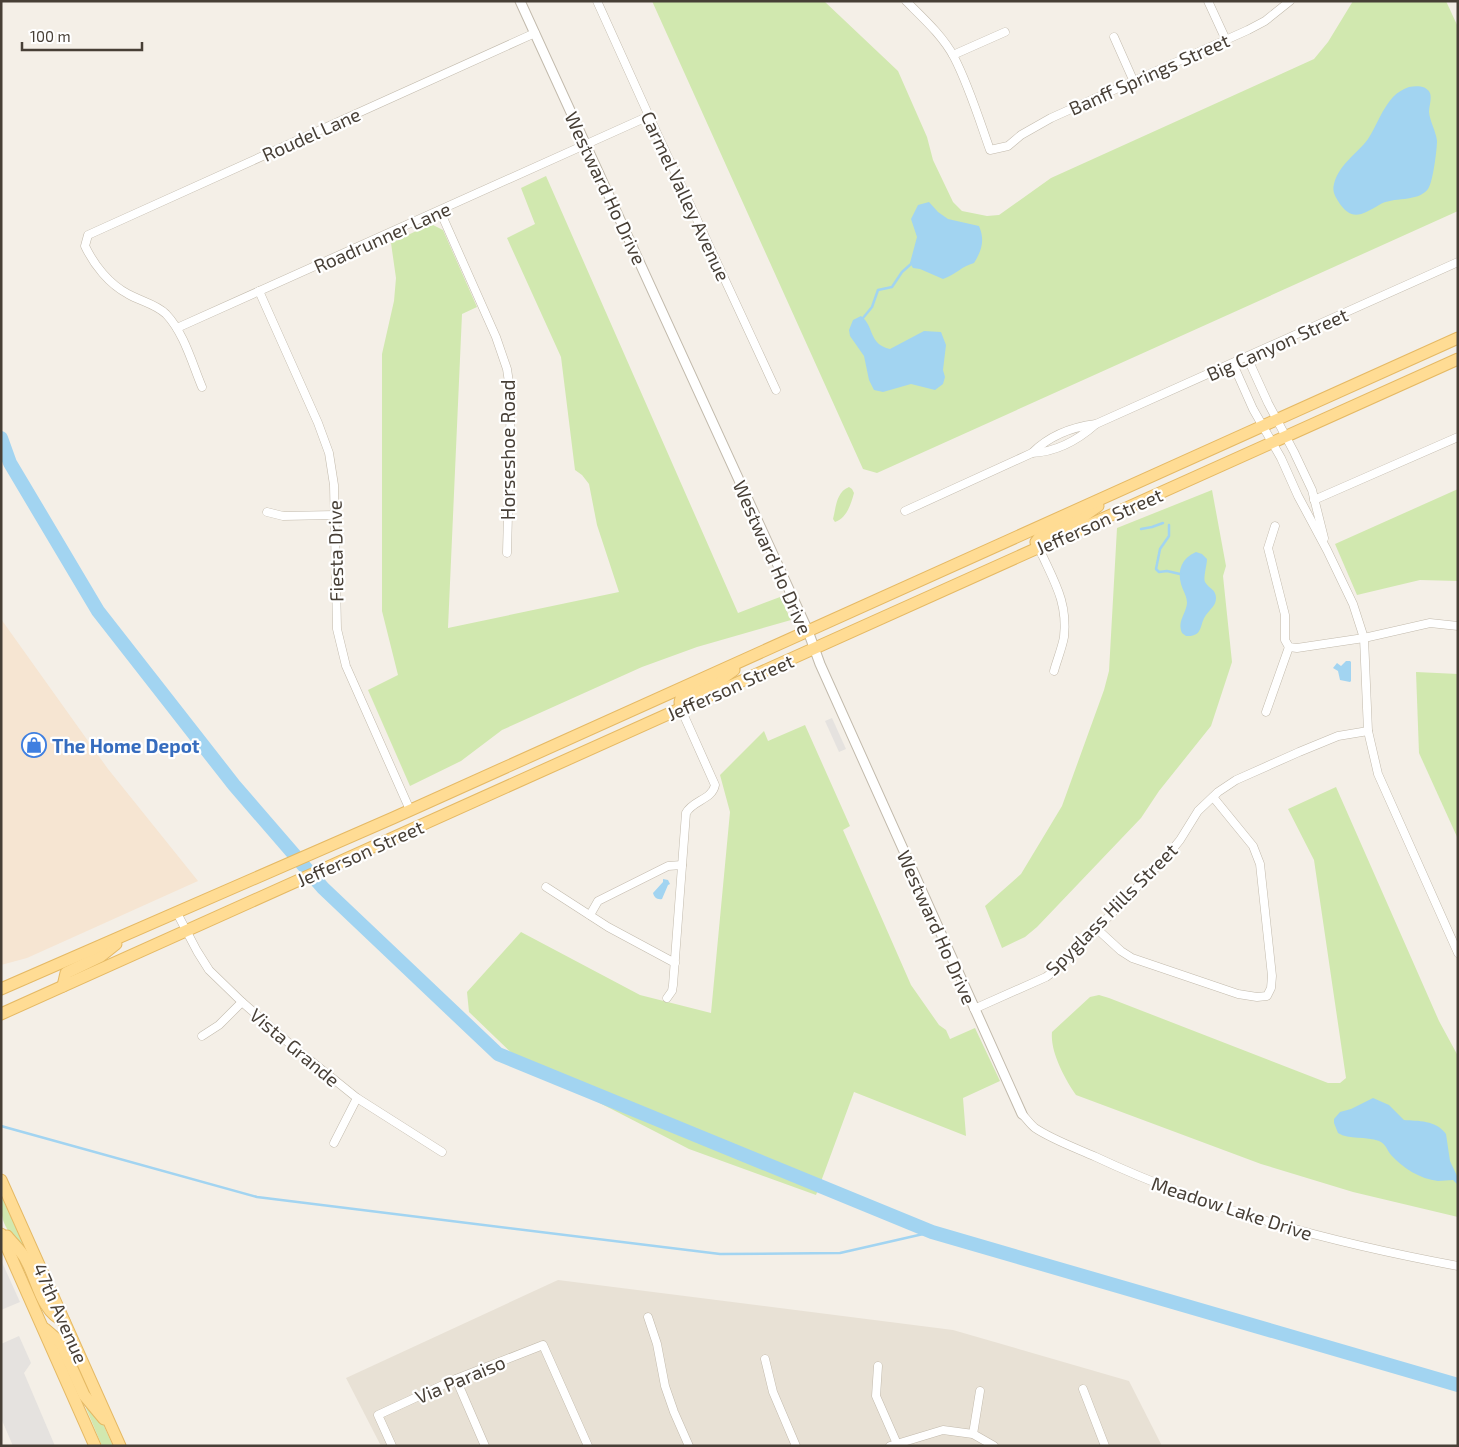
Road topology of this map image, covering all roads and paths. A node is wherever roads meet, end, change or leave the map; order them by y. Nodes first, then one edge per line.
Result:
1 (520, 1) edge
2 (598, 1) edge
3 (906, 1) edge
4 (1208, 1) edge
5 (1290, 1) edge
6 (1005, 32) dead end
7 (535, 33) junction
8 (1114, 37) dead end
9 (1226, 40) junction
10 (953, 55) junction
11 (1134, 82) junction
12 (649, 116) junction
13 (586, 145) junction
14 (440, 210) junction
15 (1458, 262) edge
16 (259, 291) junction
17 (177, 328) junction
18 (1458, 338) edge
19 (1247, 358) junction
20 (1458, 360) edge
21 (1232, 364) junction
22 (202, 387) dead end
23 (776, 390) dead end
24 (1277, 420) junction
25 (1263, 426) junction
26 (1286, 436) junction
27 (1458, 438) edge
28 (1272, 443) junction
29 (1125, 488) junction
30 (1314, 500) junction
31 (905, 511) dead end
32 (268, 512) dead end
33 (335, 515) junction
34 (1274, 526) dead end
35 (1039, 548) junction
36 (1327, 550) junction
37 (507, 553) dead end
38 (1458, 626) edge
39 (808, 631) junction
40 (1364, 638) junction
41 (1289, 647) junction
42 (815, 649) junction
43 (749, 658) junction
44 (1054, 671) dead end
45 (681, 709) junction
46 (1266, 712) dead end
47 (1368, 731) junction
48 (1213, 797) junction
49 (410, 810) junction
50 (682, 866) junction
51 (546, 887) dead end
52 (177, 913) junction
53 (590, 915) junction
54 (1097, 929) junction
55 (186, 930) junction
56 (127, 935) junction
57 (1458, 953) edge
58 (675, 963) junction
59 (63, 986) junction
60 (1, 989) edge
61 (667, 998) dead end
62 (242, 1002) junction
63 (974, 1009) junction
64 (1, 1014) edge
65 (202, 1036) dead end
66 (357, 1098) junction
67 (1022, 1114) joint
68 (334, 1143) dead end
69 (442, 1152) dead end
70 (1, 1180) edge
71 (1, 1229) edge
72 (1, 1234) edge
73 (1458, 1266) edge
74 (648, 1317) dead end
75 (64, 1321) junction
76 (43, 1329) junction
77 (765, 1358) dead end
78 (878, 1366) dead end
79 (456, 1379) junction
80 (1083, 1389) dead end
81 (980, 1391) dead end
82 (113, 1430) junction
83 (973, 1434) junction
84 (895, 1445) edge
85 (95, 1446) edge
86 (120, 1446) edge
87 (392, 1446) edge
88 (485, 1446) edge
89 (588, 1446) edge
90 (689, 1446) edge
91 (796, 1446) edge
92 (994, 1446) edge
93 (1105, 1446) edge

1 - 7 street, Westward Ho Drive
2 - 12 street, Carmel Valley Avenue
3 - 10 street
4 - 9 street
5 - 9 street, Banff Springs Street
6 - 10 street
7 - 13 street, Westward Ho Drive
7 - 17 street, Roudel Lane
8 - 11 street
9 - 11 street, Banff Springs Street
10 - 11 street, Banff Springs Street
12 - 13 street, Roadrunner Lane
12 - 23 street, Carmel Valley Avenue
13 - 14 street, Roadrunner Lane
13 - 39 street, Westward Ho Drive
14 - 16 street, Roadrunner Lane
14 - 37 street, Horseshoe Road
15 - 19 street, Big Canyon Street
16 - 17 street, Roadrunner Lane
16 - 33 street, Fiesta Drive
17 - 22 street
18 - 24 main road, Jefferson Street
19 - 21 street, Big Canyon Street
19 - 24 street
20 - 26 main road, Jefferson Street
21 - 25 street
21 - 31 street, Big Canyon Street
24 - 25 main road, Jefferson Street
24 - 26 street
25 - 28 street
25 - 29 main road, Jefferson Street
26 - 28 main road, Jefferson Street
26 - 30 street
27 - 30 street
28 - 35 main road, Jefferson Street
28 - 36 street
29 - 35 main road
29 - 39 main road, Jefferson Street
30 - 36 street
32 - 33 street
33 - 49 street, Fiesta Drive
34 - 41 street
35 - 42 main road, Jefferson Street
35 - 44 street
36 - 40 street
38 - 40 street
39 - 42 street, Westward Ho Drive
39 - 43 main road, Jefferson Street
40 - 41 street
40 - 47 street
41 - 46 street
42 - 45 main road, Jefferson Street
42 - 63 street, Westward Ho Drive
43 - 45 main road
43 - 49 main road, Jefferson Street
45 - 50 street
45 - 55 main road, Jefferson Street
47 - 48 street, Spyglass Hills Street
47 - 57 street
48 - 54 street, Spyglass Hills Street
48 - 54 street
49 - 52 main road, Jefferson Street
50 - 53 street
50 - 58 street
51 - 53 street
52 - 55 street, Vista Grande
52 - 56 main road, Jefferson Street
53 - 58 street
54 - 63 street, Spyglass Hills Street
55 - 59 main road, Jefferson Street
55 - 62 street, Vista Grande
56 - 59 main road
56 - 60 main road, Jefferson Street
58 - 61 street
59 - 64 main road, Jefferson Street
62 - 65 street
62 - 66 street, Vista Grande
63 - 67 street, Westward Ho Drive
66 - 68 street
66 - 69 street, Vista Grande
67 - 73 street, Meadow Lake Drive
70 - 75 main road, 47th Avenue
71 - 75 main road
72 - 76 main road, 47th Avenue
74 - 90 street
75 - 82 main road, 47th Avenue
76 - 82 main road
76 - 85 main road, 47th Avenue
77 - 91 street
78 - 84 street
79 - 87 street, Via Paraiso
79 - 88 street
79 - 89 street, Via Paraiso
80 - 93 street
81 - 83 street
82 - 86 main road, 47th Avenue
83 - 84 street
83 - 92 street

